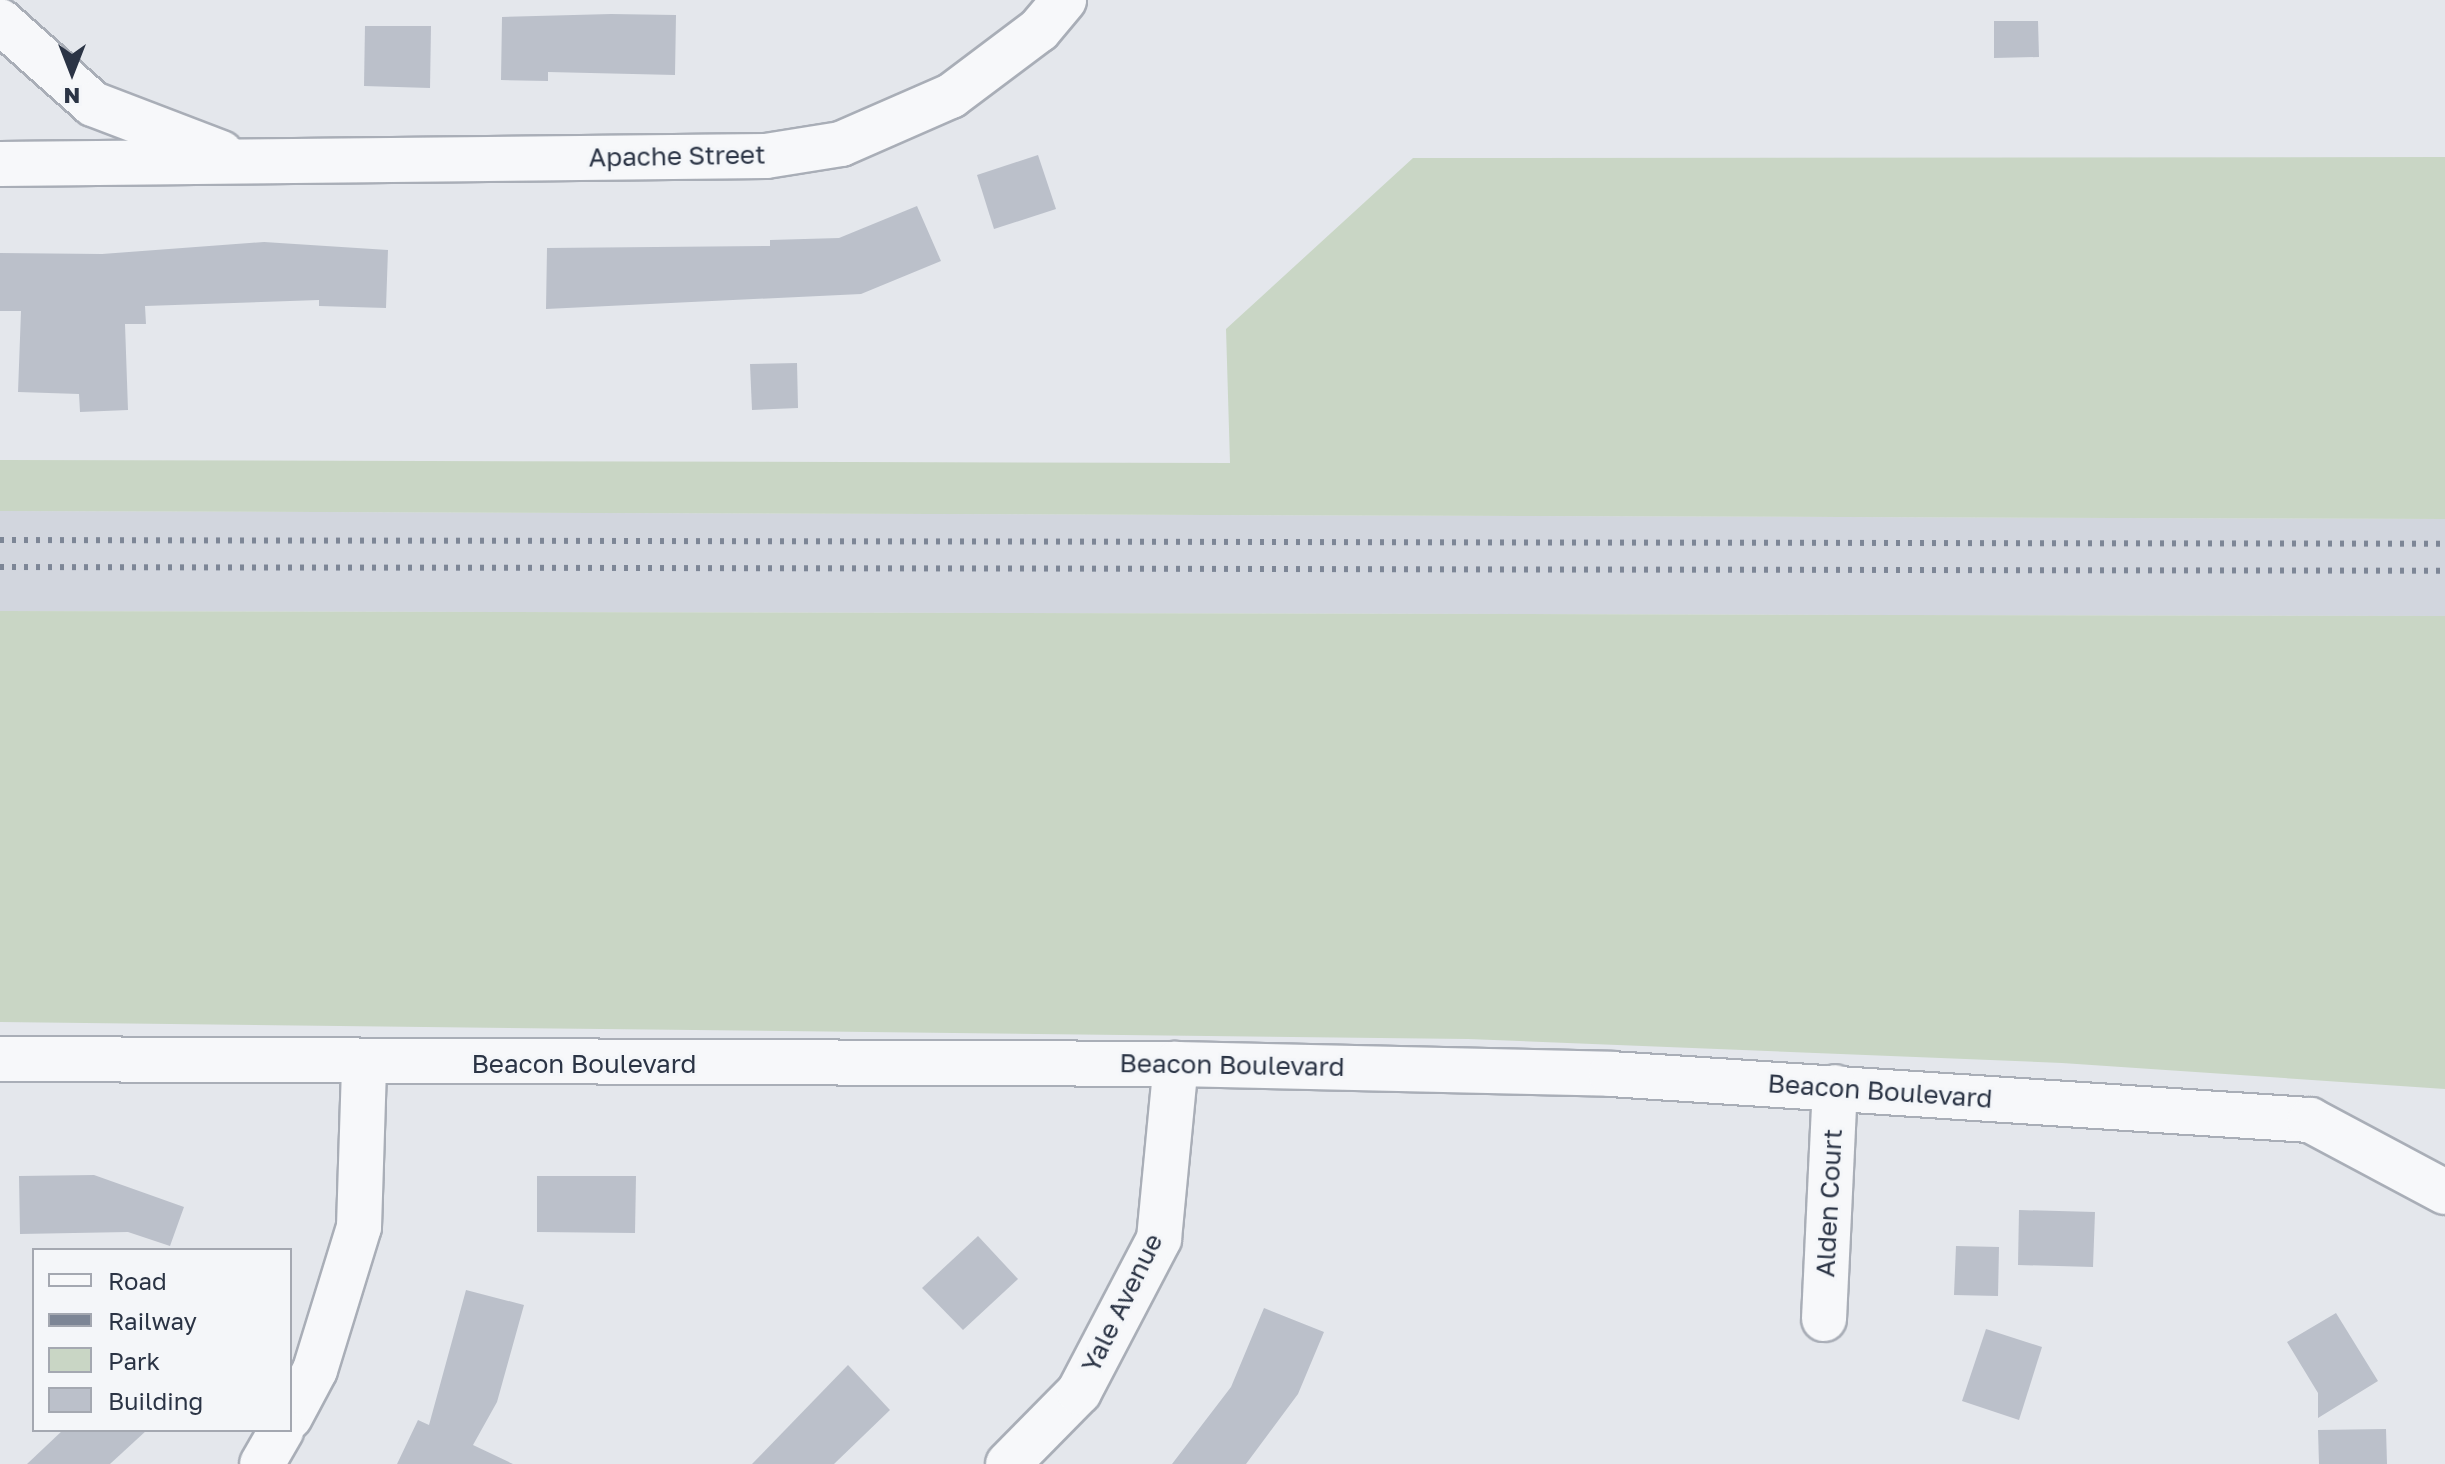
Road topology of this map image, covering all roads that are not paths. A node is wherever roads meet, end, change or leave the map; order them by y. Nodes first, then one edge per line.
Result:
1 (1064, 0) edge
2 (0, 21) edge
3 (242, 161) junction
4 (0, 164) edge
5 (0, 1059) edge
6 (364, 1064) junction
7 (1176, 1064) junction
8 (1835, 1087) junction
9 (2445, 1192) edge
10 (1824, 1319) dead end
11 (292, 1413) edge
12 (281, 1432) edge
13 (262, 1464) edge
14 (1008, 1464) edge

1 - 3 street, Apache Street
2 - 3 street, Apache Street
3 - 4 street, Apache Street
5 - 6 street, Beacon Boulevard
6 - 7 street, Beacon Boulevard
6 - 11 street
7 - 8 street, Beacon Boulevard
7 - 14 street, Yale Avenue
8 - 9 street, Beacon Boulevard
8 - 10 street, Alden Court
12 - 13 street

